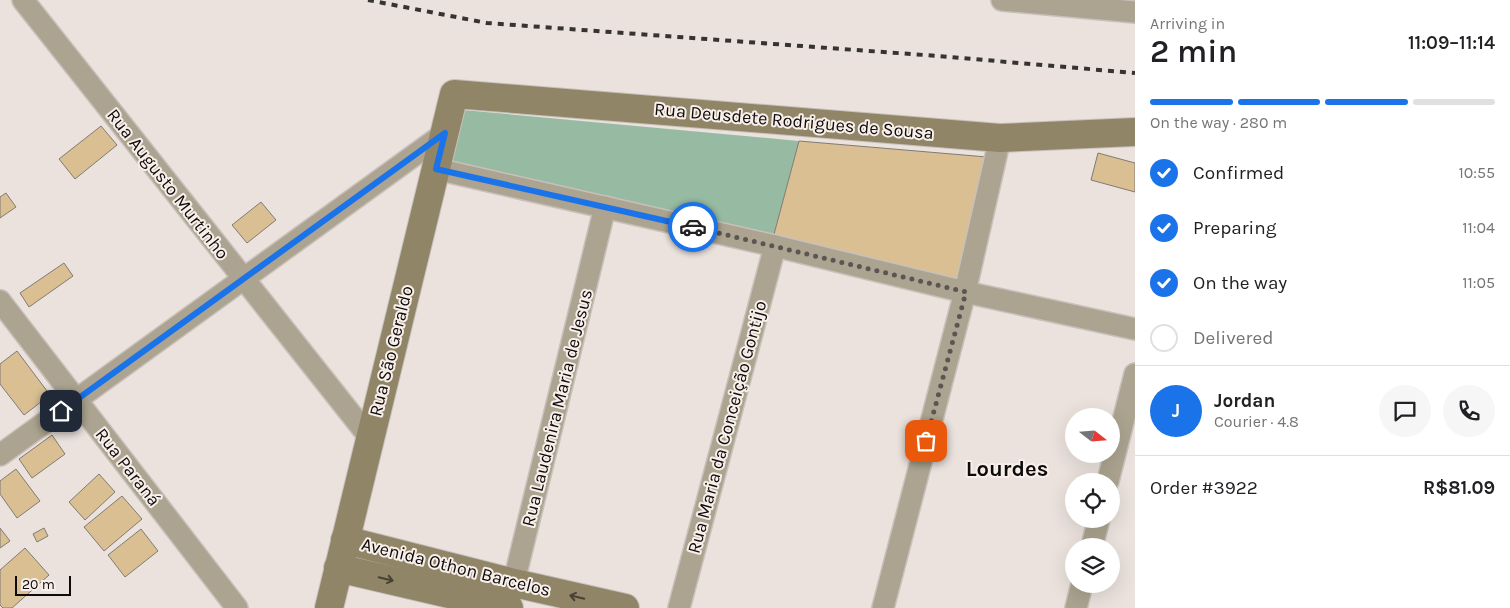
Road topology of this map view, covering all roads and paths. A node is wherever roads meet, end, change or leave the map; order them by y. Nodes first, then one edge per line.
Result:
1 (22, 0) edge
2 (1002, 0) edge
3 (1135, 12) edge
4 (454, 94) joint
5 (1135, 132) edge
6 (445, 133) junction
7 (1000, 138) junction
8 (436, 169) junction
9 (605, 207) junction
10 (775, 246) junction
11 (244, 278) junction
12 (966, 292) junction
13 (0, 301) edge
14 (1135, 329) edge
15 (1135, 374) edge
16 (76, 400) junction
17 (370, 438) junction
18 (0, 455) edge
19 (1110, 473) edge
20 (345, 540) junction
21 (338, 568) junction
22 (1080, 593) edge
23 (510, 602) edge
24 (237, 608) edge
25 (329, 608) edge
26 (625, 608) edge
27 (679, 608) edge
28 (882, 608) edge
29 (1076, 608) edge

1 - 11 street, Rua Augusto Murtinho
2 - 3 street
4 - 6 street, Rua São Geraldo
4 - 7 street, Rua Deusdete Rodrigues de Sousa
5 - 7 street, Rua Deusdete Rodrigues de Sousa
6 - 8 street, Rua São Geraldo
6 - 11 street
7 - 12 street
8 - 9 street
8 - 17 street, Rua São Geraldo
9 - 10 street
9 - 23 street, Rua Laudenira Maria de Jesus
10 - 12 street
10 - 27 street, Rua Maria da Conceição Gontijo
11 - 16 street
11 - 17 street, Rua Augusto Murtinho
12 - 14 street
12 - 28 street
13 - 16 street, Rua Paraná
15 - 19 street
16 - 18 street
16 - 24 street, Rua Paraná
17 - 20 street, Rua São Geraldo
20 - 21 street, Rua São Geraldo
20 - 23 street, Avenida Othon Barcelos
21 -> 23 street, Avenida Othon Barcelos
21 - 25 street, Rua São Geraldo
22 - 29 street
26 -> 23 street, Avenida Othon Barcelos

